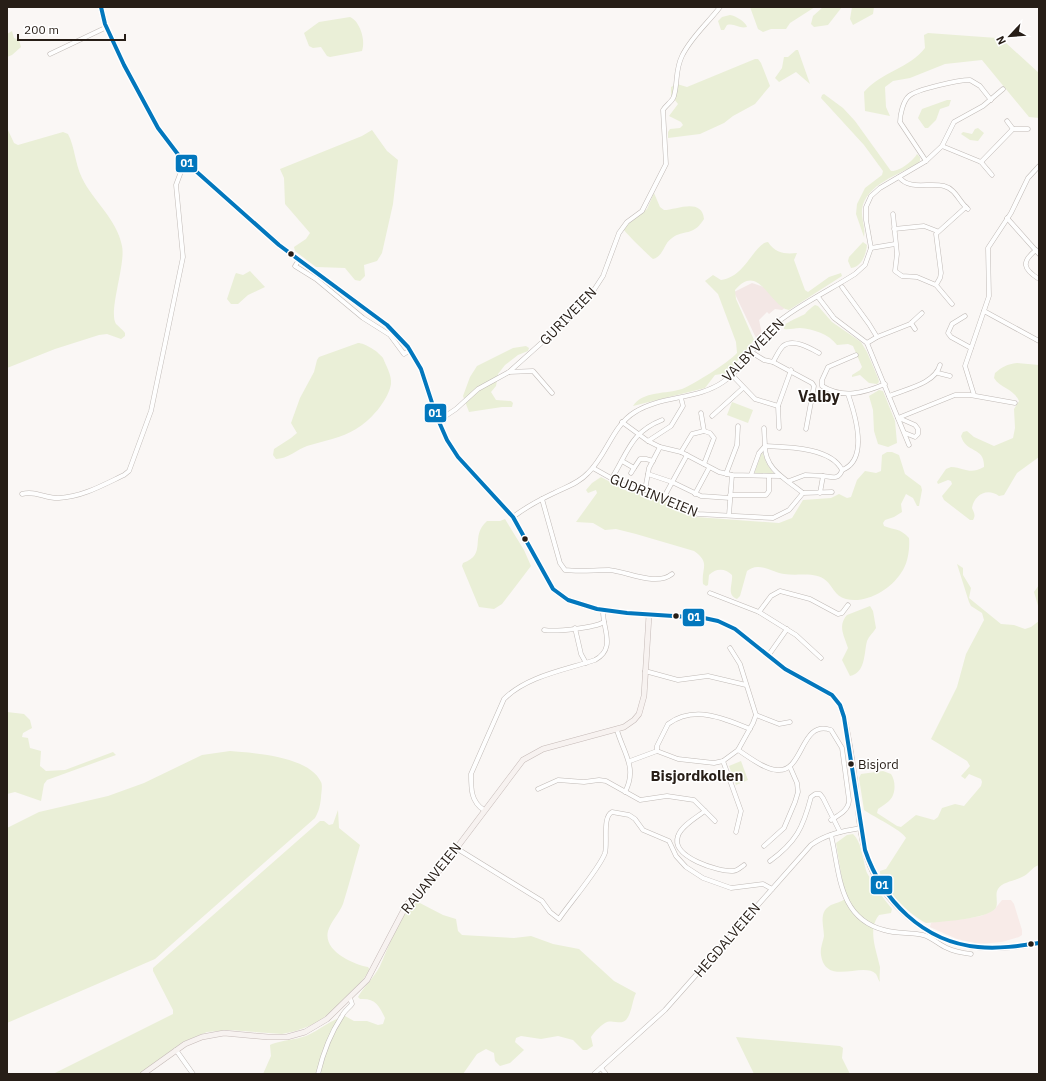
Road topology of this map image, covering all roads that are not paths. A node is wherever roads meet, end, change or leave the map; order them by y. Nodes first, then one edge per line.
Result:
1 (102, 7) edge
2 (720, 7) edge
3 (107, 26) junction
4 (50, 54) dead end
5 (1003, 89) dead end
6 (991, 100) junction
7 (1007, 121) dead end
8 (1013, 129) junction
9 (1028, 129) dead end
10 (942, 146) junction
11 (926, 161) junction
12 (981, 162) junction
13 (186, 164) junction
14 (1039, 166) edge
15 (992, 175) dead end
16 (899, 177) junction
17 (893, 214) dead end
18 (1008, 218) junction
19 (894, 229) junction
20 (937, 231) junction
21 (895, 244) junction
22 (871, 248) junction
23 (1037, 252) edge
24 (299, 260) junction
25 (1039, 280) edge
26 (936, 285) junction
27 (842, 287) dead end
28 (818, 297) junction
29 (952, 304) dead end
30 (984, 311) junction
31 (922, 313) dead end
32 (965, 316) dead end
33 (911, 323) junction
34 (915, 329) dead end
35 (877, 337) junction
36 (1039, 341) edge
37 (867, 343) junction
38 (971, 348) junction
39 (410, 350) junction
40 (751, 352) junction
41 (819, 353) dead end
42 (856, 355) dead end
43 (773, 362) junction
44 (940, 365) dead end
45 (791, 370) junction
46 (509, 372) junction
47 (938, 373) junction
48 (732, 375) junction
49 (950, 376) dead end
50 (885, 384) junction
51 (743, 388) junction
52 (552, 393) dead end
53 (848, 394) junction
54 (974, 395) junction
55 (889, 396) junction
56 (681, 398) junction
57 (1015, 403) dead end
58 (778, 406) junction
59 (701, 413) dead end
60 (712, 416) dead end
61 (898, 418) junction
62 (662, 420) dead end
63 (438, 421) junction
64 (622, 422) junction
65 (738, 426) dead end
66 (764, 428) dead end
67 (779, 428) dead end
68 (806, 429) dead end
69 (704, 431) junction
70 (904, 433) junction
71 (637, 434) junction
72 (648, 441) junction
73 (909, 445) dead end
74 (765, 446) junction
75 (660, 447) junction
76 (681, 452) junction
77 (687, 455) junction
78 (622, 461) junction
79 (653, 461) junction
80 (704, 464) junction
81 (593, 468) junction
82 (634, 468) junction
83 (709, 468) junction
84 (842, 470) junction
85 (631, 473) dead end
86 (648, 474) junction
87 (726, 474) junction
88 (732, 475) junction
89 (751, 475) junction
90 (781, 476) junction
91 (823, 476) junction
92 (769, 477) junction
93 (612, 478) junction
94 (789, 481) junction
95 (672, 482) junction
96 (645, 490) junction
97 (832, 492) dead end
98 (820, 493) junction
99 (22, 494) dead end
100 (695, 494) junction
101 (803, 494) junction
102 (730, 496) junction
103 (664, 497) junction
104 (542, 499) junction
105 (729, 515) junction
106 (513, 517) junction
107 (672, 574) dead end
108 (710, 593) dead end
109 (848, 605) dead end
110 (603, 610) junction
111 (759, 612) junction
112 (649, 615) junction
113 (604, 622) junction
114 (575, 628) junction
115 (787, 629) junction
116 (544, 630) dead end
117 (730, 648) dead end
118 (768, 656) junction
119 (821, 658) dead end
120 (586, 663) junction
121 (645, 671) junction
122 (746, 685) junction
123 (756, 714) junction
124 (790, 722) dead end
125 (750, 729) junction
126 (617, 730) junction
127 (738, 750) junction
128 (657, 751) junction
129 (630, 761) junction
130 (723, 761) junction
131 (790, 767) junction
132 (538, 789) dead end
133 (625, 792) junction
134 (484, 810) junction
135 (705, 811) junction
136 (832, 819) junction
137 (715, 821) dead end
138 (861, 828) junction
139 (736, 832) dead end
140 (840, 832) junction
141 (831, 835) junction
142 (764, 846) dead end
143 (456, 848) junction
144 (770, 861) dead end
145 (744, 865) dead end
146 (772, 889) junction
147 (1039, 943) edge
148 (971, 954) dead end
149 (350, 998) junction
150 (176, 1050) junction
151 (601, 1068) junction
152 (143, 1074) edge
153 (193, 1074) edge
154 (318, 1074) edge
155 (594, 1074) edge
156 (606, 1074) edge

1 - 3 main road
2 - 46 street, GURIVEIEN
3 - 4 street
3 - 13 main road
5 - 6 street
6 - 10 street
6 - 11 street
7 - 8 street
8 - 9 street
8 - 12 street
10 - 11 street
10 - 12 street
11 - 16 street
12 - 15 street
13 - 24 main road
13 - 99 street
14 - 18 street
16 - 20 street
16 - 22 street
17 - 19 street
18 - 23 street
18 - 30 street
19 - 20 street
19 - 21 street
20 - 26 street
21 - 22 street
21 - 26 street
22 - 28 street, VALBYVEIEN
23 - 25 street
24 - 39 main road
24 - 39 street
26 - 29 street
27 - 35 street
28 - 37 street
28 - 40 street, VALBYVEIEN
30 - 36 street
30 - 38 street
31 - 33 street
32 - 38 street
33 - 34 street
33 - 35 street
35 - 37 street
37 - 50 street
38 - 54 street
39 - 63 main road
40 - 43 street
40 - 48 street, VALBYVEIEN
41 - 43 street
42 - 53 street
43 - 45 street
44 - 47 street
45 - 58 street
45 - 68 street
46 - 52 street
46 - 63 street, GURIVEIEN
47 - 49 street
47 - 55 street
48 - 51 street
48 - 56 street, VALBYVEIEN
50 - 53 street
50 - 55 street
51 - 58 street
51 - 60 street
53 - 84 street
54 - 57 street
54 - 61 street
55 - 61 street
56 - 64 street, VALBYVEIEN
56 - 72 street
58 - 67 street
59 - 69 street
61 - 70 street
61 - 70 street
62 - 71 street
63 - 106 main road
64 - 71 street
64 - 81 street, VALBYVEIEN
65 - 87 street
66 - 74 street
69 - 76 street
69 - 80 street
70 - 73 street
71 - 72 street
71 - 78 street
72 - 75 street
74 - 84 street
74 - 89 street
74 - 90 street
75 - 76 street
75 - 79 street
76 - 77 street
77 - 80 street
77 - 95 street
78 - 82 street
78 - 93 street
79 - 82 street
79 - 86 street
80 - 83 street
81 - 93 street, GUDRINVEIEN
81 - 104 street, VALBYVEIEN
82 - 85 street
83 - 87 street
83 - 100 street
84 - 91 street
86 - 95 street
86 - 96 street
87 - 88 street
88 - 89 street
88 - 102 street
89 - 92 street
90 - 92 street
90 - 94 street
91 - 94 street
91 - 98 street
92 - 102 street
93 - 96 street, GUDRINVEIEN
94 - 101 street
95 - 100 street
95 - 103 street
96 - 103 street, GUDRINVEIEN
97 - 98 street
98 - 101 street
100 - 102 street
101 - 105 street, GUDRINVEIEN
102 - 105 street
103 - 105 street, GUDRINVEIEN
104 - 106 street, VALBYVEIEN
104 - 107 street
106 - 110 main road
108 - 111 street
109 - 111 street
110 - 112 main road
110 - 113 street
111 - 115 street
112 - 118 main road
112 - 121 main road, RAUANVEIEN
113 - 114 street
113 - 120 street
114 - 116 street
114 - 120 street
115 - 118 street
115 - 119 street
117 - 122 street
118 - 138 main road
120 - 134 street
121 - 122 street
121 - 126 main road, RAUANVEIEN
122 - 123 street
123 - 124 street
123 - 125 street
125 - 127 street
125 - 128 street
126 - 129 street
126 - 134 main road, RAUANVEIEN
127 - 130 street
127 - 131 street
128 - 129 street
128 - 130 street
129 - 133 street
130 - 139 street
131 - 136 street
131 - 142 street
132 - 133 street
133 - 135 street
134 - 143 main road, RAUANVEIEN
135 - 137 street
135 - 145 street
136 - 140 street
136 - 144 street
138 - 140 street, HEGDALVEIEN
138 - 147 main road
140 - 141 street, HEGDALVEIEN
141 - 146 street, HEGDALVEIEN
141 - 148 street
143 - 146 street
143 - 149 main road, RAUANVEIEN
146 - 151 street, HEGDALVEIEN
149 - 150 main road, RAUANVEIEN
149 - 154 street
150 - 152 main road, RAUANVEIEN
150 - 153 street
151 - 155 street, HEGDALVEIEN
151 - 156 street

